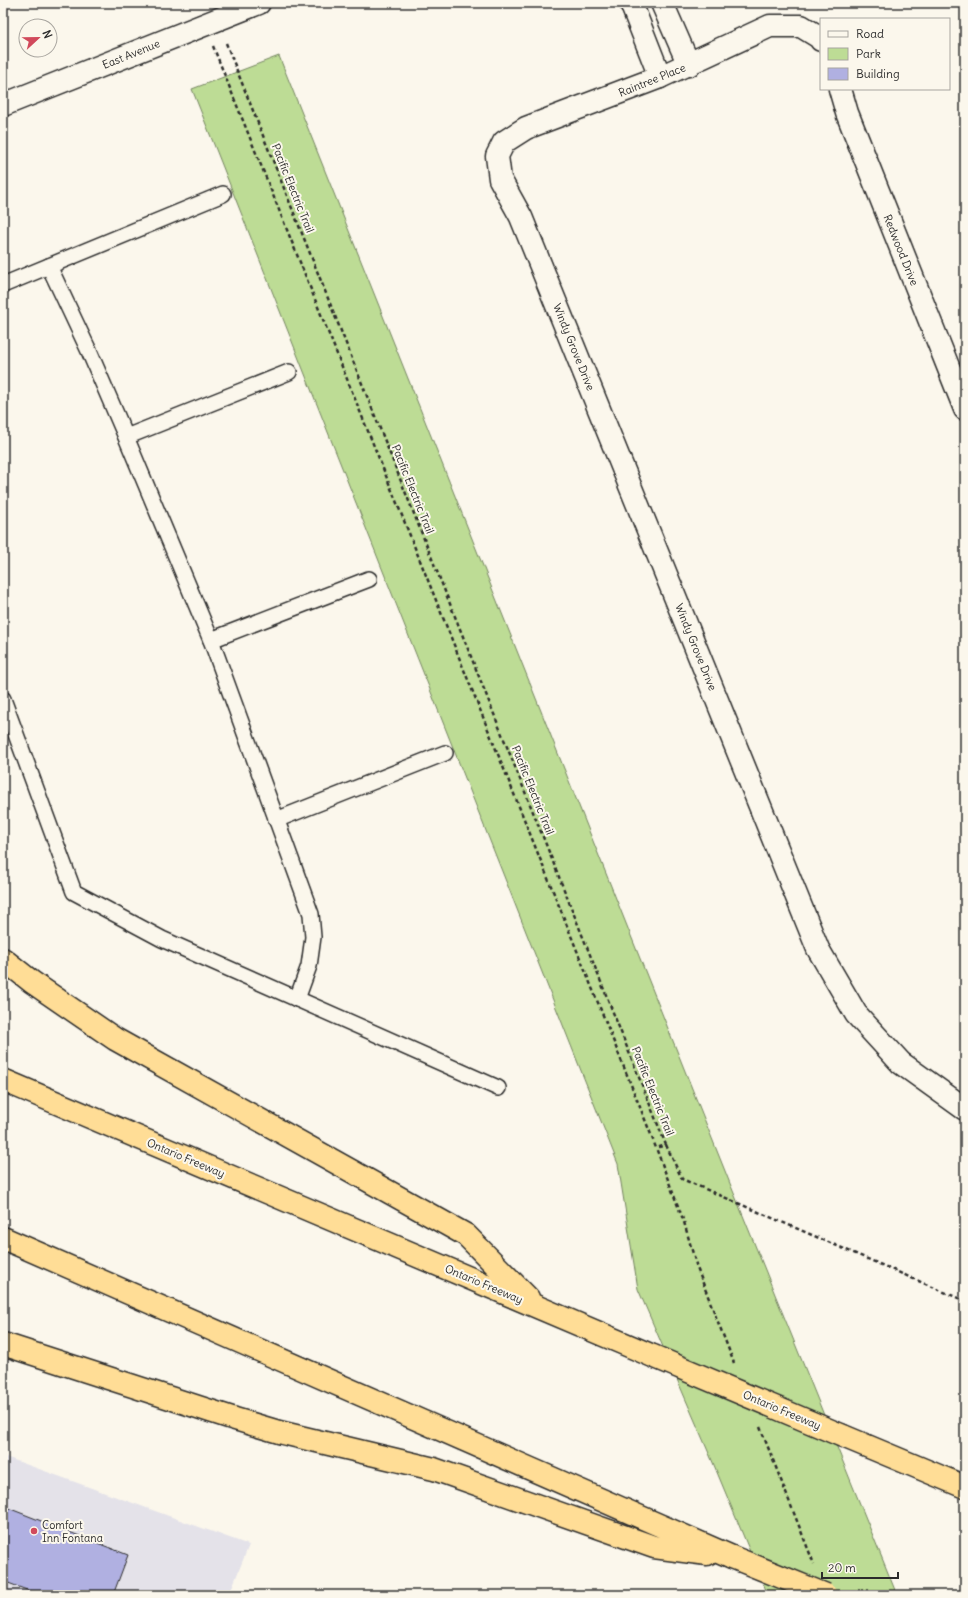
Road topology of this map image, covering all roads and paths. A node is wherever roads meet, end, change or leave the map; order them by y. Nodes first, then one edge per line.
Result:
1 (260, 3) edge
2 (631, 3) edge
3 (662, 3) edge
4 (820, 37) edge
5 (689, 64) junction
6 (236, 67) dead end
7 (223, 72) dead end
8 (660, 77) junction
9 (840, 90) edge
10 (3, 105) edge
11 (504, 142) joint
12 (222, 194) dead end
13 (49, 266) junction
14 (3, 285) edge
15 (289, 372) dead end
16 (965, 409) edge
17 (126, 437) junction
18 (369, 579) dead end
19 (212, 640) junction
20 (3, 699) edge
21 (445, 753) dead end
22 (276, 820) junction
23 (3, 959) edge
24 (297, 999) junction
25 (3, 1080) edge
26 (498, 1088) dead end
27 (965, 1109) edge
28 (666, 1145) junction
29 (3, 1238) edge
30 (965, 1300) edge
31 (536, 1306) junction
32 (3, 1344) edge
33 (965, 1487) edge
34 (732, 1557) junction
35 (826, 1595) edge

1 - 10 street, East Avenue
2 - 8 street
3 - 5 street
4 - 5 street, Raintree Place
5 - 8 street, Raintree Place
6 - 28 path, Pacific Electric Trail
7 - 28 path, Pacific Electric Trail
8 - 11 street, Raintree Place
9 - 16 street, Redwood Drive
11 - 27 street, Windy Grove Drive
12 - 13 lane
13 - 14 lane
13 - 17 lane
15 - 17 lane
17 - 19 lane
18 - 19 lane
19 - 22 lane
20 - 24 lane
21 - 22 lane
22 - 24 lane
23 - 31 highway
24 - 26 lane
25 - 31 highway, Ontario Freeway
28 - 30 path
29 - 34 highway
31 - 33 highway, Ontario Freeway, bridge
32 - 34 highway
34 - 35 highway, bridge

